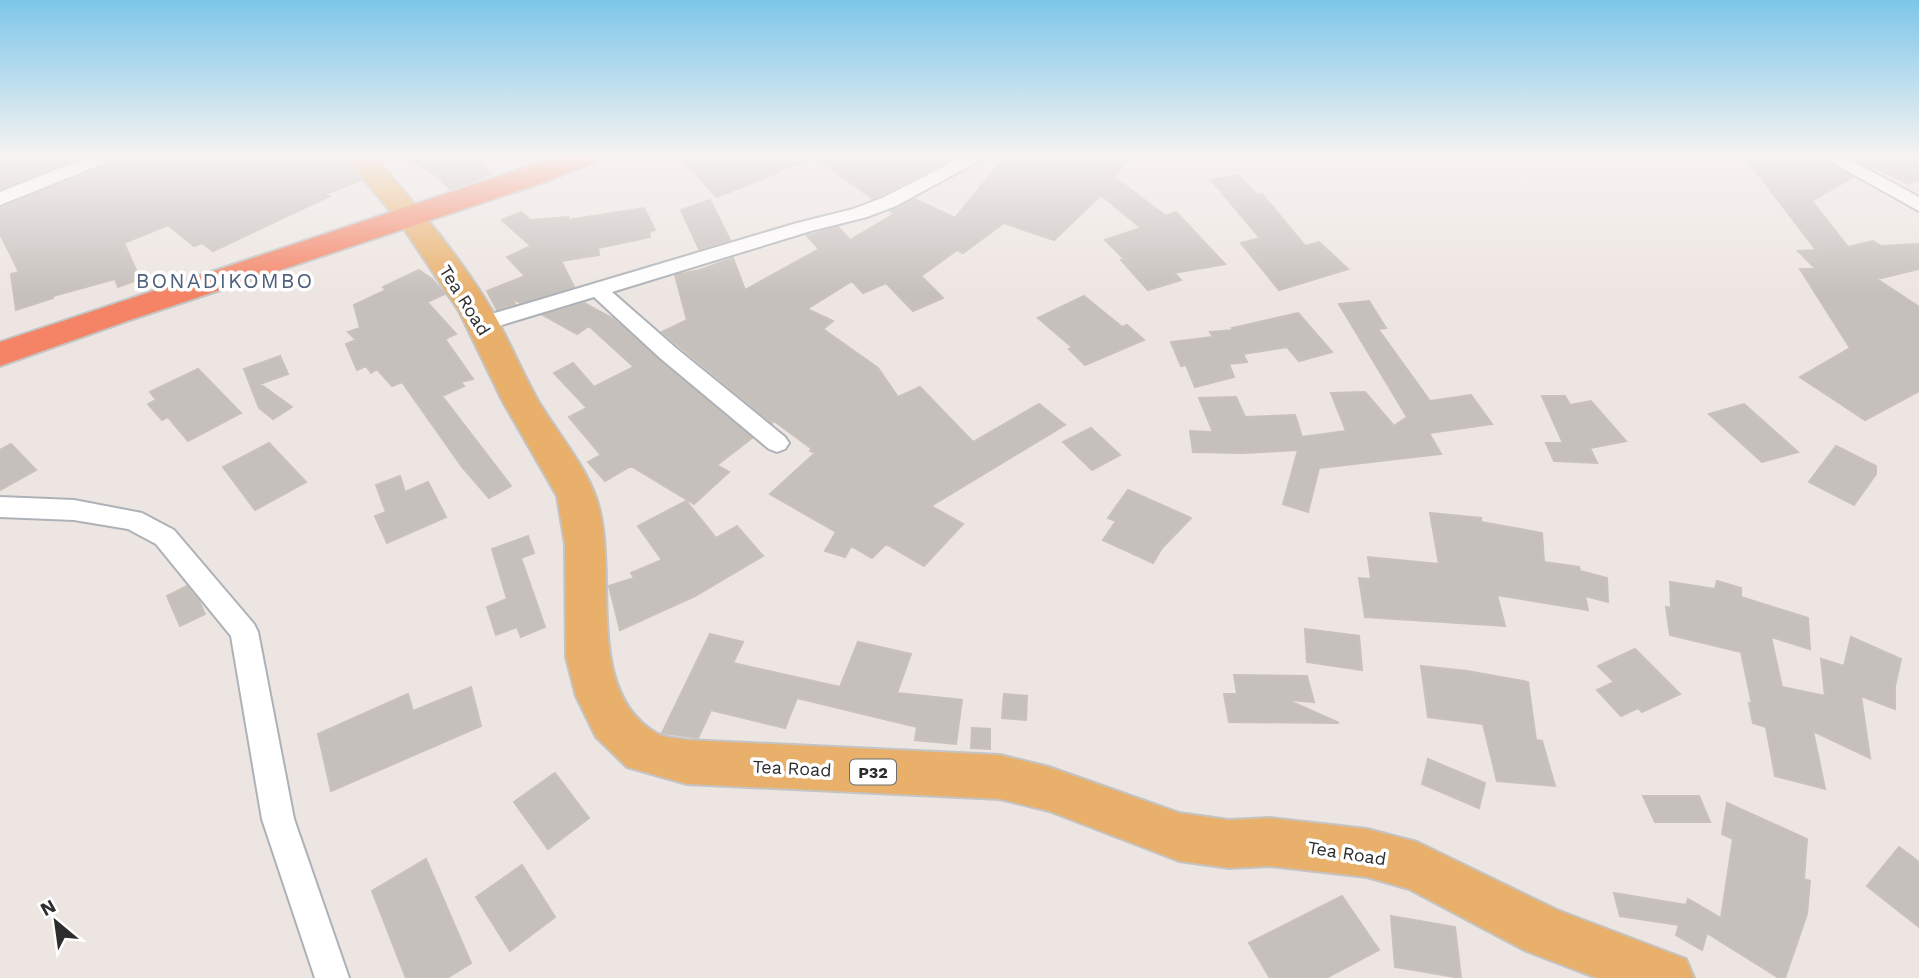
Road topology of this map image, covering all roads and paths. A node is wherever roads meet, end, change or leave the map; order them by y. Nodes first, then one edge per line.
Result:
1 (398, 203) edge
2 (454, 203) edge
3 (888, 203) edge
4 (411, 217) junction
5 (598, 289) junction
6 (482, 324) junction
7 (0, 354) edge
8 (777, 443) dead end
9 (0, 507) edge
10 (332, 978) edge
11 (1667, 978) edge

1 - 4 main road, Tea Road / P32
2 - 4 highway
3 - 5 street
4 - 6 main road, Tea Road / P32
4 - 7 highway
5 - 6 street
5 - 8 street
6 - 11 main road, Tea Road / P32
9 - 10 street

